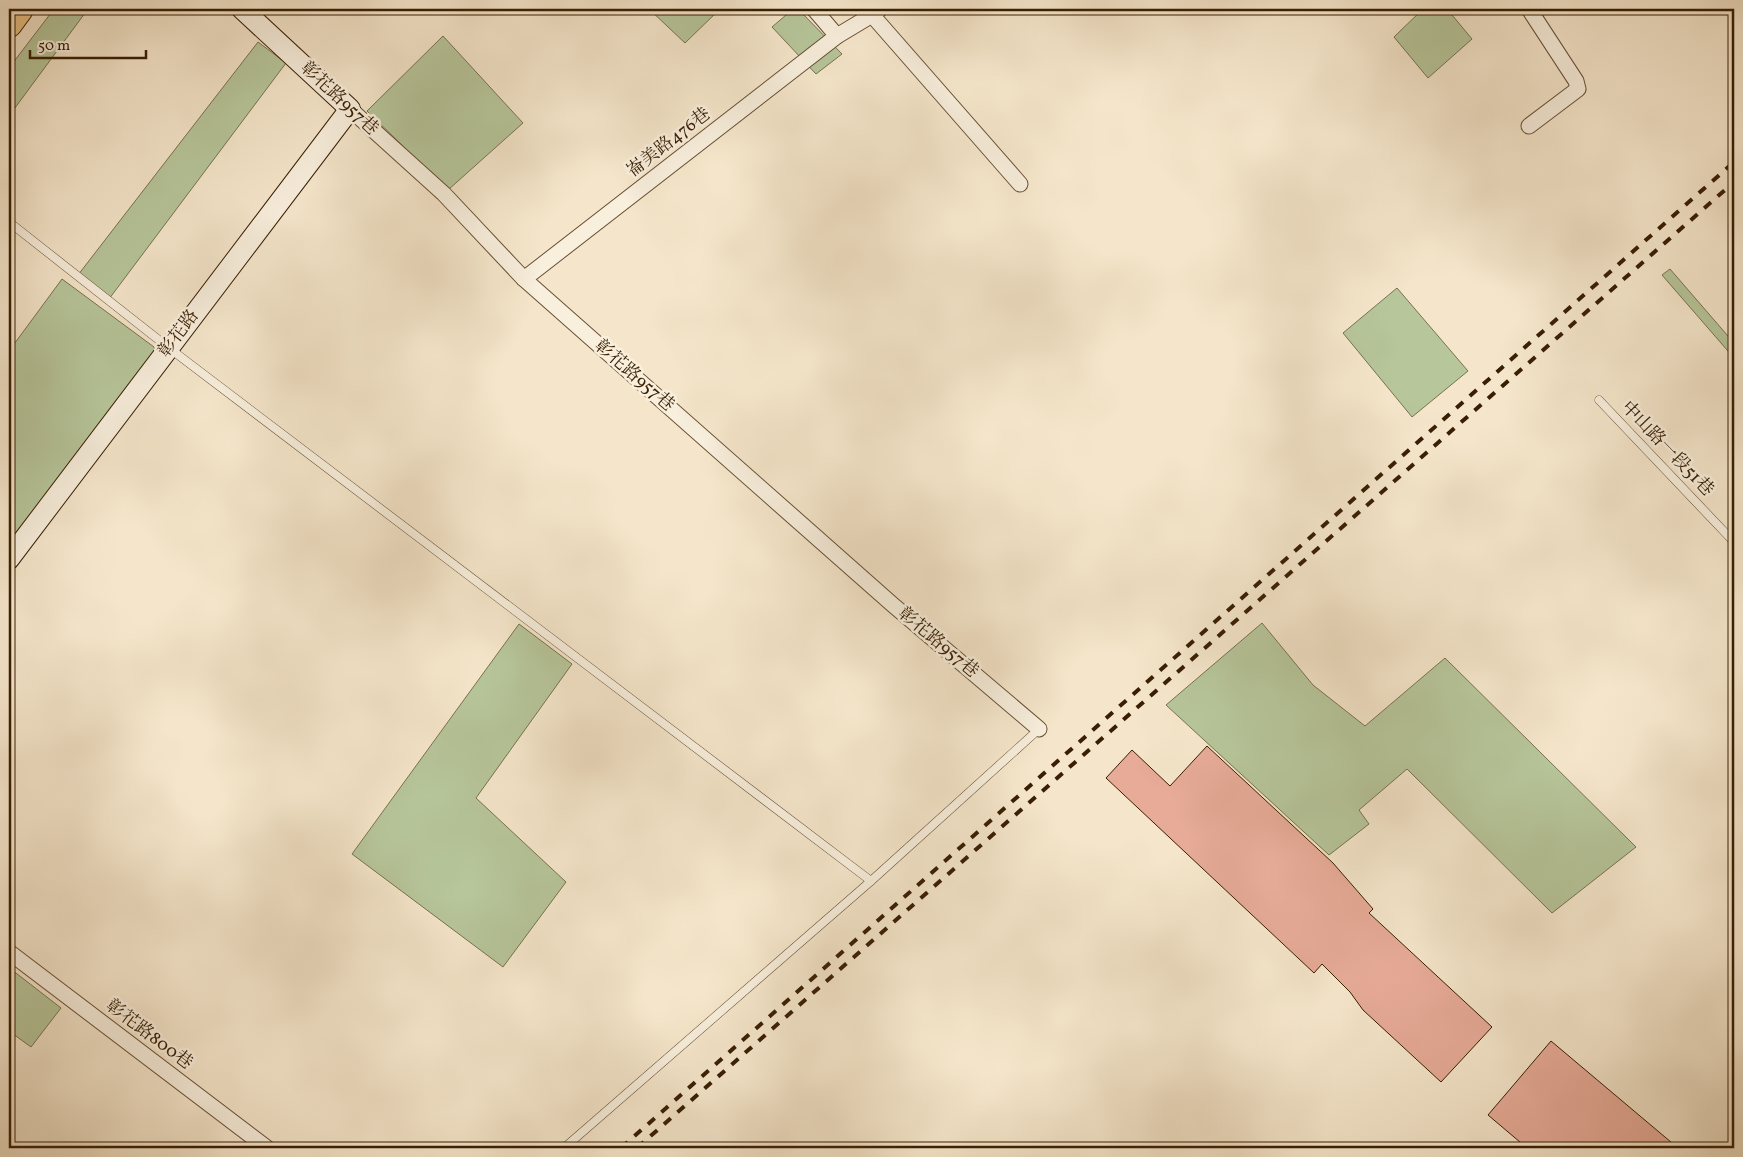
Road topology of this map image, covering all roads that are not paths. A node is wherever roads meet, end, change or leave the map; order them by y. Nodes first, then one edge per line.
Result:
1 (20, 9) edge
2 (242, 9) edge
3 (814, 9) edge
4 (1530, 9) edge
5 (876, 12) edge
6 (9, 24) edge
7 (837, 36) junction
8 (350, 109) junction
9 (1529, 126) dead end
10 (1020, 184) dead end
11 (9, 222) edge
12 (524, 279) junction
13 (169, 348) junction
14 (1599, 400) dead end
15 (1734, 542) edge
16 (9, 559) edge
17 (1039, 729) joint
18 (871, 881) junction
19 (9, 952) edge
20 (267, 1148) edge
21 (564, 1148) edge

1 - 6 highway
2 - 8 street, 彰花路957巷
3 - 7 street
4 - 9 street
5 - 7 street, 崙美路476巷
5 - 10 street, 崙美路476巷
7 - 12 street, 崙美路476巷
8 - 12 street, 彰花路957巷
8 - 13 street, 彰花路
11 - 13 lane
12 - 17 street, 彰花路957巷
13 - 16 street, 彰花路
13 - 18 lane
14 - 15 lane, 中山路一段51巷
17 - 18 lane
18 - 21 lane
19 - 20 street, 彰花路800巷

